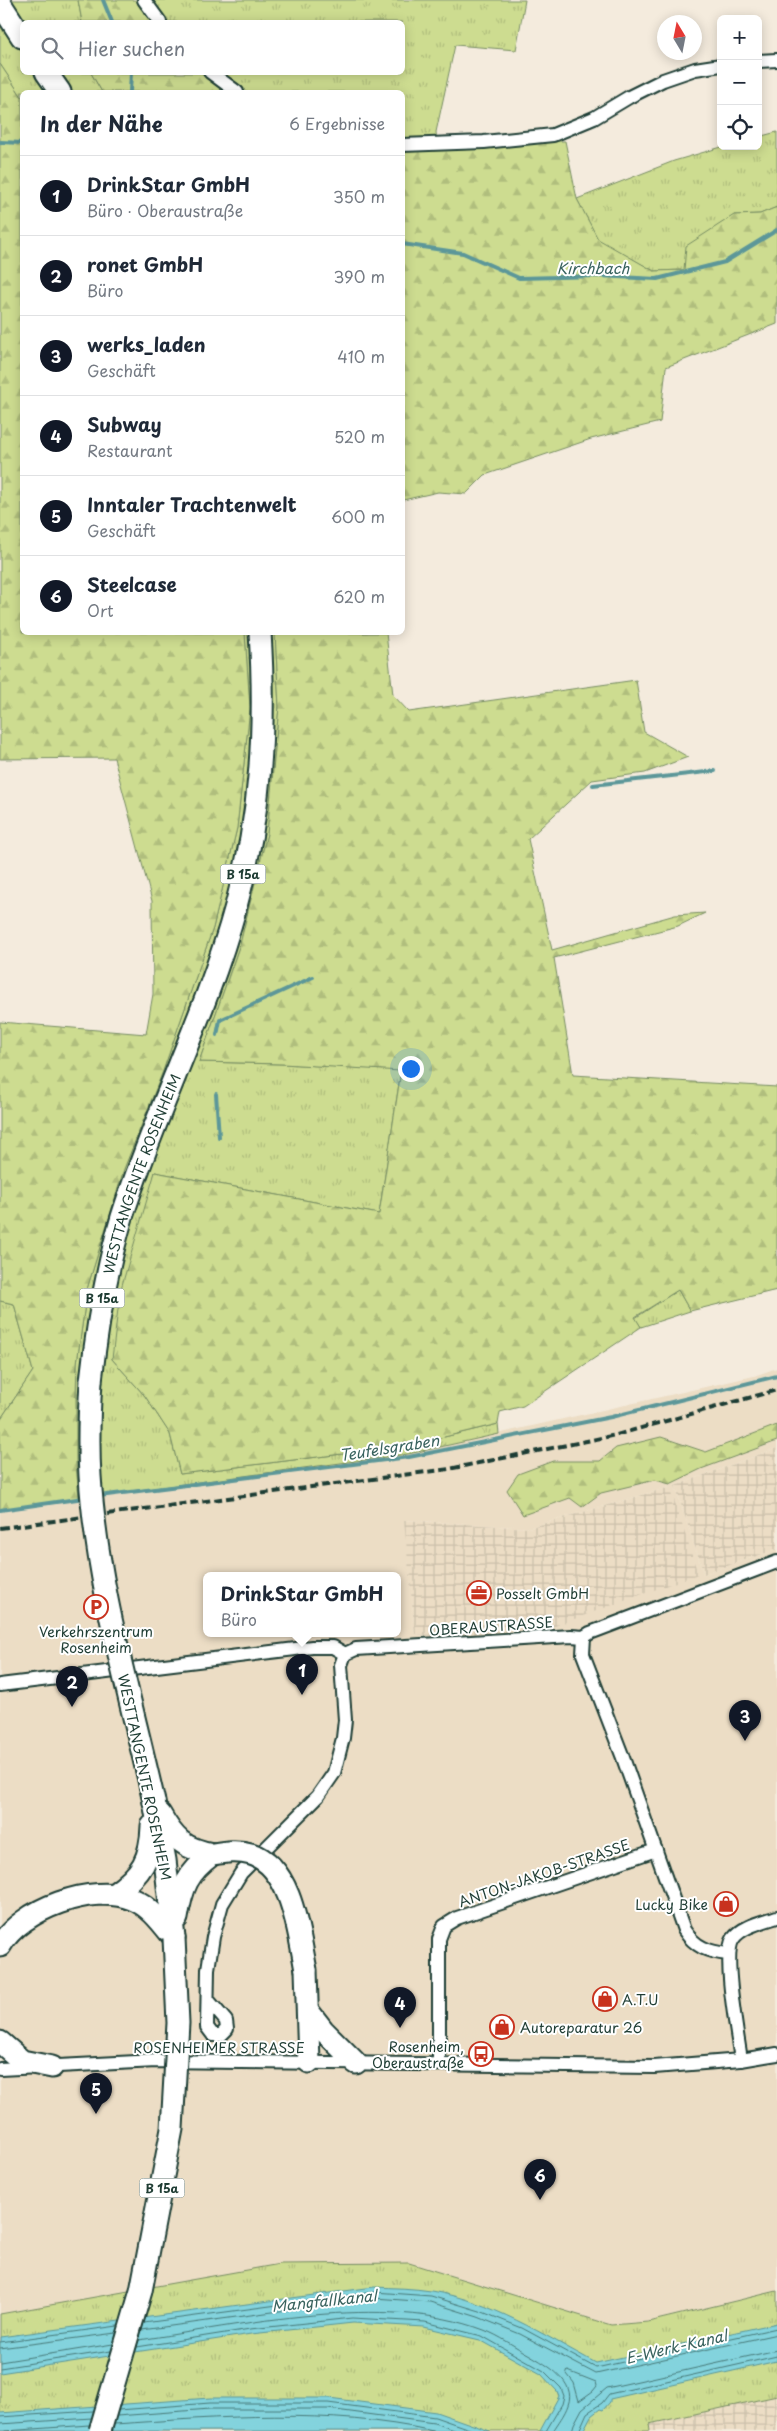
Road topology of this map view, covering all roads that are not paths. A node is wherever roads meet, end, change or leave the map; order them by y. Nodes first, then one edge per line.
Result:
1 (144, 0) edge
2 (0, 3) edge
3 (159, 20) edge
4 (20, 34) edge
5 (777, 60) edge
6 (762, 61) edge
7 (717, 66) edge
8 (48, 75) edge
9 (214, 75) edge
10 (59, 90) edge
11 (234, 90) edge
12 (405, 145) edge
13 (260, 635) edge
14 (777, 1562) edge
15 (584, 1637) junction
16 (345, 1654) junction
17 (0, 1685) edge
18 (154, 1802) junction
19 (656, 1850) junction
20 (212, 1854) junction
21 (114, 1894) junction
22 (777, 1917) edge
23 (174, 1938) junction
24 (0, 1946) edge
25 (728, 1954) junction
26 (208, 2000) dead end
27 (309, 2012) junction
28 (0, 2042) edge
29 (777, 2054) edge
30 (742, 2060) junction
31 (309, 2062) junction
32 (439, 2063) junction
33 (356, 2064) junction
34 (52, 2067) junction
35 (0, 2068) edge
36 (100, 2431) edge

1 - 3 street
2 - 4 highway
5 - 6 street
7 - 12 street
8 - 10 highway
9 - 11 street
13 - 18 highway, WESTTANGENTE ROSENHEIM / B 15a, bridge
14 - 15 street, OBERAUSTRASSE
15 - 16 street, OBERAUSTRASSE
15 - 19 street
16 - 17 street
16 - 26 street
18 - 20 highway
18 - 21 highway
18 - 23 highway, WESTTANGENTE ROSENHEIM / B 15a
19 - 25 street
19 - 32 street, ANTON-JAKOB-STRASSE
20 - 23 highway
20 - 27 highway, bridge
21 - 23 highway
21 - 24 highway
22 - 25 street
23 - 36 highway, WESTTANGENTE ROSENHEIM / B 15a, bridge
25 - 30 street
27 - 31 highway
27 - 33 highway
28 - 34 highway
29 - 30 street, ROSENHEIMER STRASSE
30 - 32 street, ROSENHEIMER STRASSE
31 - 33 street, ROSENHEIMER STRASSE
31 - 34 street, ROSENHEIMER STRASSE
32 - 33 street, ROSENHEIMER STRASSE
34 - 35 street, ROSENHEIMER STRASSE

